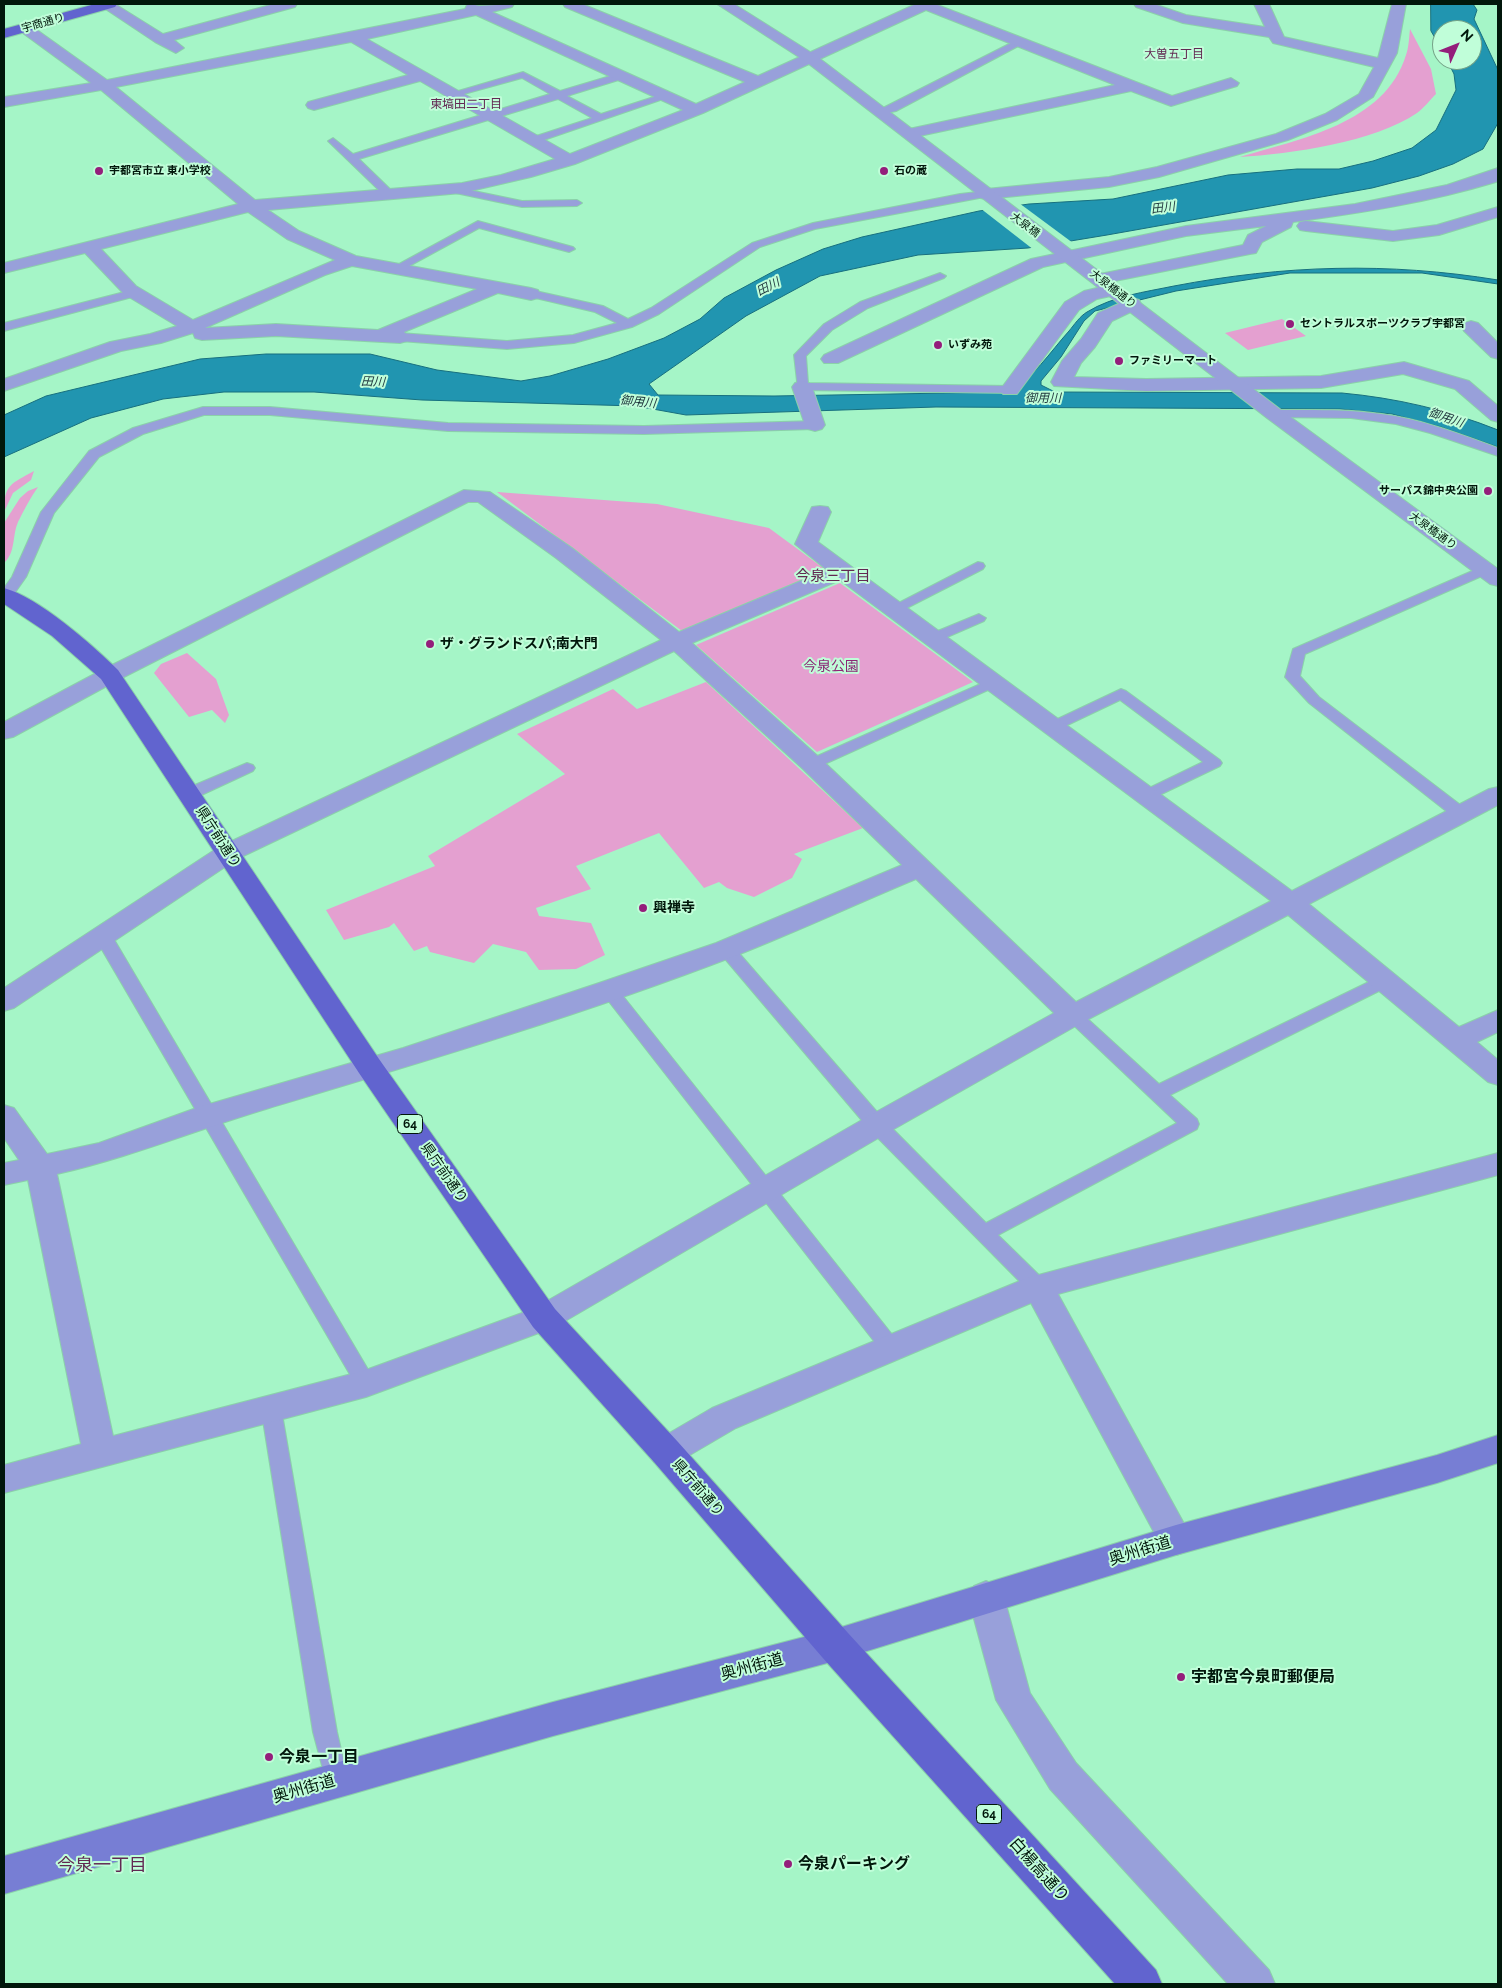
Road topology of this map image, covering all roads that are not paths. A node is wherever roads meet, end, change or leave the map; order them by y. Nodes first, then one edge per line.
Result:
1 (107, 4) edge
2 (290, 4) edge
3 (461, 4) edge
4 (507, 4) edge
5 (570, 4) edge
6 (724, 4) edge
7 (926, 4) edge
8 (1141, 4) edge
9 (1261, 4) edge
10 (1400, 4) edge
11 (478, 11) junction
12 (26, 28) junction
13 (1275, 33) junction
14 (4, 34) edge
15 (353, 37) junction
16 (160, 38) junction
17 (1019, 42) junction
18 (810, 58) junction
19 (1383, 64) junction
20 (203, 66) junction
21 (422, 76) junction
22 (621, 76) junction
23 (758, 82) junction
24 (1231, 83) dead end
25 (104, 85) junction
26 (1132, 86) junction
27 (453, 94) junction
28 (559, 95) junction
29 (667, 96) junction
30 (4, 102) edge
31 (314, 105) dead end
32 (697, 110) junction
33 (882, 111) junction
34 (492, 116) junction
35 (600, 118) junction
36 (910, 133) junction
37 (534, 140) junction
38 (333, 141) dead end
39 (352, 158) junction
40 (569, 160) junction
41 (1495, 178) edge
42 (450, 189) junction
43 (389, 194) junction
44 (988, 196) junction
45 (577, 203) dead end
46 (251, 206) junction
47 (1498, 212) edge
48 (1278, 222) junction
49 (88, 246) junction
50 (569, 249) dead end
51 (1065, 254) junction
52 (351, 260) junction
53 (4, 268) edge
54 (396, 269) junction
55 (940, 276) dead end
56 (1107, 284) junction
57 (498, 287) junction
58 (136, 294) junction
59 (531, 294) joint
60 (1132, 304) junction
61 (628, 324) junction
62 (4, 327) edge
63 (1471, 328) dead end
64 (197, 331) junction
65 (380, 335) junction
66 (400, 337) joint
67 (1498, 353) edge
68 (831, 359) dead end
69 (1235, 383) junction
70 (4, 385) edge
71 (802, 387) junction
72 (1010, 390) joint
73 (1273, 413) junction
74 (1498, 416) edge
75 (816, 425) joint
76 (1498, 452) edge
77 (820, 512) dead end
78 (978, 566) dead end
79 (842, 571) junction
80 (1492, 574) edge
81 (4, 596) edge
82 (894, 609) junction
83 (979, 618) dead end
84 (933, 638) junction
85 (677, 641) junction
86 (110, 674) junction
87 (994, 682) junction
88 (1054, 726) junction
89 (4, 732) edge
90 (812, 764) junction
91 (247, 768) dead end
92 (189, 794) junction
93 (1147, 796) junction
94 (1498, 796) edge
95 (1461, 814) junction
96 (228, 853) junction
97 (918, 868) junction
98 (1290, 902) junction
99 (103, 936) junction
100 (726, 949) junction
101 (1385, 981) junction
102 (609, 990) junction
103 (4, 1001) edge
104 (1073, 1015) junction
105 (1498, 1020) edge
106 (1456, 1040) junction
107 (370, 1066) junction
108 (1498, 1075) edge
109 (1157, 1093) junction
110 (209, 1115) junction
111 (4, 1116) edge
112 (878, 1125) junction
113 (1498, 1164) edge
114 (40, 1166) junction
115 (4, 1174) edge
116 (765, 1190) junction
117 (984, 1233) junction
118 (1038, 1287) junction
119 (544, 1318) junction
120 (891, 1348) junction
121 (366, 1384) junction
122 (272, 1408) junction
123 (1498, 1449) edge
124 (666, 1452) junction
125 (100, 1454) junction
126 (4, 1478) edge
127 (1176, 1540) junction
128 (986, 1598) junction
129 (835, 1645) junction
130 (336, 1780) junction
131 (4, 1875) edge
132 (1142, 1984) edge
133 (1255, 1984) edge

1 - 12 main road, 宇商通り
1 - 16 street
2 - 16 street
3 - 11 street
4 - 11 street
5 - 23 street
6 - 18 street, 大泉橋
7 - 17 street
7 - 18 street
8 - 13 street
9 - 13 street
10 - 19 street
11 - 15 street
11 - 22 street
12 - 14 main road, 宇商通り
12 - 25 street
13 - 19 street
15 - 20 street
15 - 21 street
16 - 20 street
17 - 26 street
17 - 33 lane
18 - 23 street
18 - 33 street, 大泉橋
19 - 44 street
20 - 25 street
21 - 27 street
21 - 31 street
22 - 28 lane
22 - 29 street
23 - 32 street
24 - 26 street
25 - 30 street
25 - 46 street
26 - 36 street
27 - 28 lane
27 - 34 street
28 - 34 lane
28 - 35 lane
29 - 32 street
29 - 35 lane
32 - 40 street
33 - 36 street, 大泉橋
34 - 37 street
34 - 39 lane
35 - 37 lane
36 - 44 street, 大泉橋
37 - 40 street
38 - 39 lane
39 - 43 lane
40 - 42 street
41 - 48 street
42 - 43 street
42 - 45 lane
43 - 46 street
44 - 51 street, 大泉橋
44 - 61 lane
46 - 49 street
46 - 52 street
47 - 48 street
48 - 51 street
48 - 56 street
49 - 53 street
49 - 58 street
50 - 54 lane
51 - 56 street, 大泉橋通り
51 - 68 street
52 - 54 street
52 - 64 street
54 - 57 street
55 - 71 lane
56 - 60 street, 大泉橋通り
56 - 72 street
57 - 59 street
57 - 65 street
58 - 62 lane
58 - 64 street
59 - 61 lane
60 - 69 street, 大泉橋通り
60 - 69 street
61 - 66 lane
63 - 67 street
64 - 65 street
64 - 70 street
65 - 66 street
69 - 73 street, 大泉橋通り
69 - 74 street
71 - 72 lane
71 - 75 street
73 - 76 lane
73 - 80 street, 大泉橋通り
75 - 81 lane
77 - 79 street
78 - 82 lane
79 - 82 street
79 - 85 street
80 - 95 lane
81 - 86 main road, 県庁前通り / 64
82 - 84 street
83 - 84 lane
84 - 87 street
85 - 86 street
85 - 90 street
85 - 96 street
86 - 89 street
86 - 92 main road, 県庁前通り / 64
87 - 88 street
87 - 90 lane
88 - 93 street
88 - 93 lane
90 - 97 street
91 - 92 lane
92 - 96 main road, 県庁前通り / 64
93 - 98 street
94 - 95 street
95 - 98 street
96 - 99 street
96 - 107 main road, 県庁前通り / 64
97 - 100 street
97 - 104 street
98 - 101 street
98 - 104 street
99 - 103 street
99 - 110 lane
100 - 102 street
100 - 112 lane
101 - 106 street
101 - 109 lane
102 - 107 street
102 - 116 lane
104 - 109 lane
104 - 112 street
105 - 106 street
106 - 108 street
107 - 110 street
107 - 119 main road, 県庁前通り / 64
109 - 117 lane
110 - 114 street
110 - 121 lane
111 - 114 street
112 - 116 street
112 - 117 lane
113 - 118 street
114 - 115 street
114 - 125 street
116 - 119 street
116 - 120 lane
117 - 118 lane
118 - 120 street
118 - 127 street
119 - 121 street
119 - 124 main road, 県庁前通り / 64
120 - 124 street
121 - 122 street
122 - 125 street
122 - 130 lane
123 - 127 main road, 奥州街道
124 - 129 main road, 県庁前通り / 64
125 - 126 street
127 - 128 main road, 奥州街道
128 - 129 main road, 奥州街道
128 - 133 street
129 - 130 main road, 奥州街道
129 - 132 main road, 白楊高通り / 64
130 - 131 main road, 奥州街道

